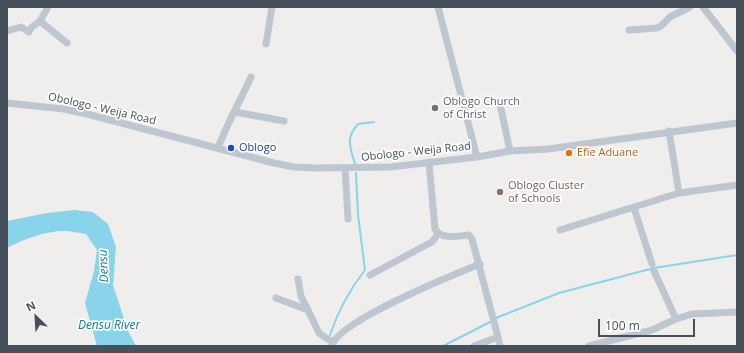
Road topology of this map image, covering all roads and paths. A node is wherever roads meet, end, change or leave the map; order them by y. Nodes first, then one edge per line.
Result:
1 (48, 7) edge
2 (272, 7) edge
3 (438, 7) edge
4 (690, 7) edge
5 (703, 7) edge
6 (40, 21) junction
7 (629, 30) dead end
8 (7, 31) edge
9 (67, 43) dead end
10 (266, 44) dead end
11 (737, 51) edge
12 (251, 78) dead end
13 (7, 103) edge
14 (500, 104) dead end
15 (235, 112) junction
16 (284, 121) dead end
17 (737, 123) edge
18 (669, 132) junction
19 (218, 148) junction
20 (510, 151) junction
21 (477, 157) junction
22 (429, 162) junction
23 (345, 168) junction
24 (737, 184) edge
25 (679, 193) junction
26 (634, 208) junction
27 (348, 219) dead end
28 (560, 230) dead end
29 (438, 234) junction
30 (480, 264) junction
31 (370, 275) dead end
32 (298, 279) dead end
33 (276, 298) dead end
34 (308, 310) junction
35 (737, 312) edge
36 (676, 319) junction
37 (498, 337) junction
38 (332, 344) edge
39 (474, 346) edge
40 (500, 346) edge
41 (589, 346) edge

1 - 6 street
2 - 10 street
3 - 21 street
4 - 7 street
5 - 11 street
6 - 8 street
6 - 9 street
12 - 15 street
13 - 19 street, Obologo - Weija Road
14 - 20 street
15 - 16 street
15 - 19 street
17 - 18 street, Obologo - Weija Road
18 - 20 street, Obologo - Weija Road
18 - 25 street
19 - 23 street, Obologo - Weija Road
20 - 21 street, Obologo - Weija Road
21 - 22 street, Obologo - Weija Road
22 - 23 street, Obologo - Weija Road
22 - 29 street
23 - 27 street
24 - 25 street
25 - 26 street
26 - 28 street
26 - 36 street
29 - 30 street
29 - 31 street
30 - 37 street
30 - 38 street
32 - 34 street
33 - 34 street
34 - 38 street
35 - 36 street
36 - 41 street
37 - 39 street
37 - 40 street

